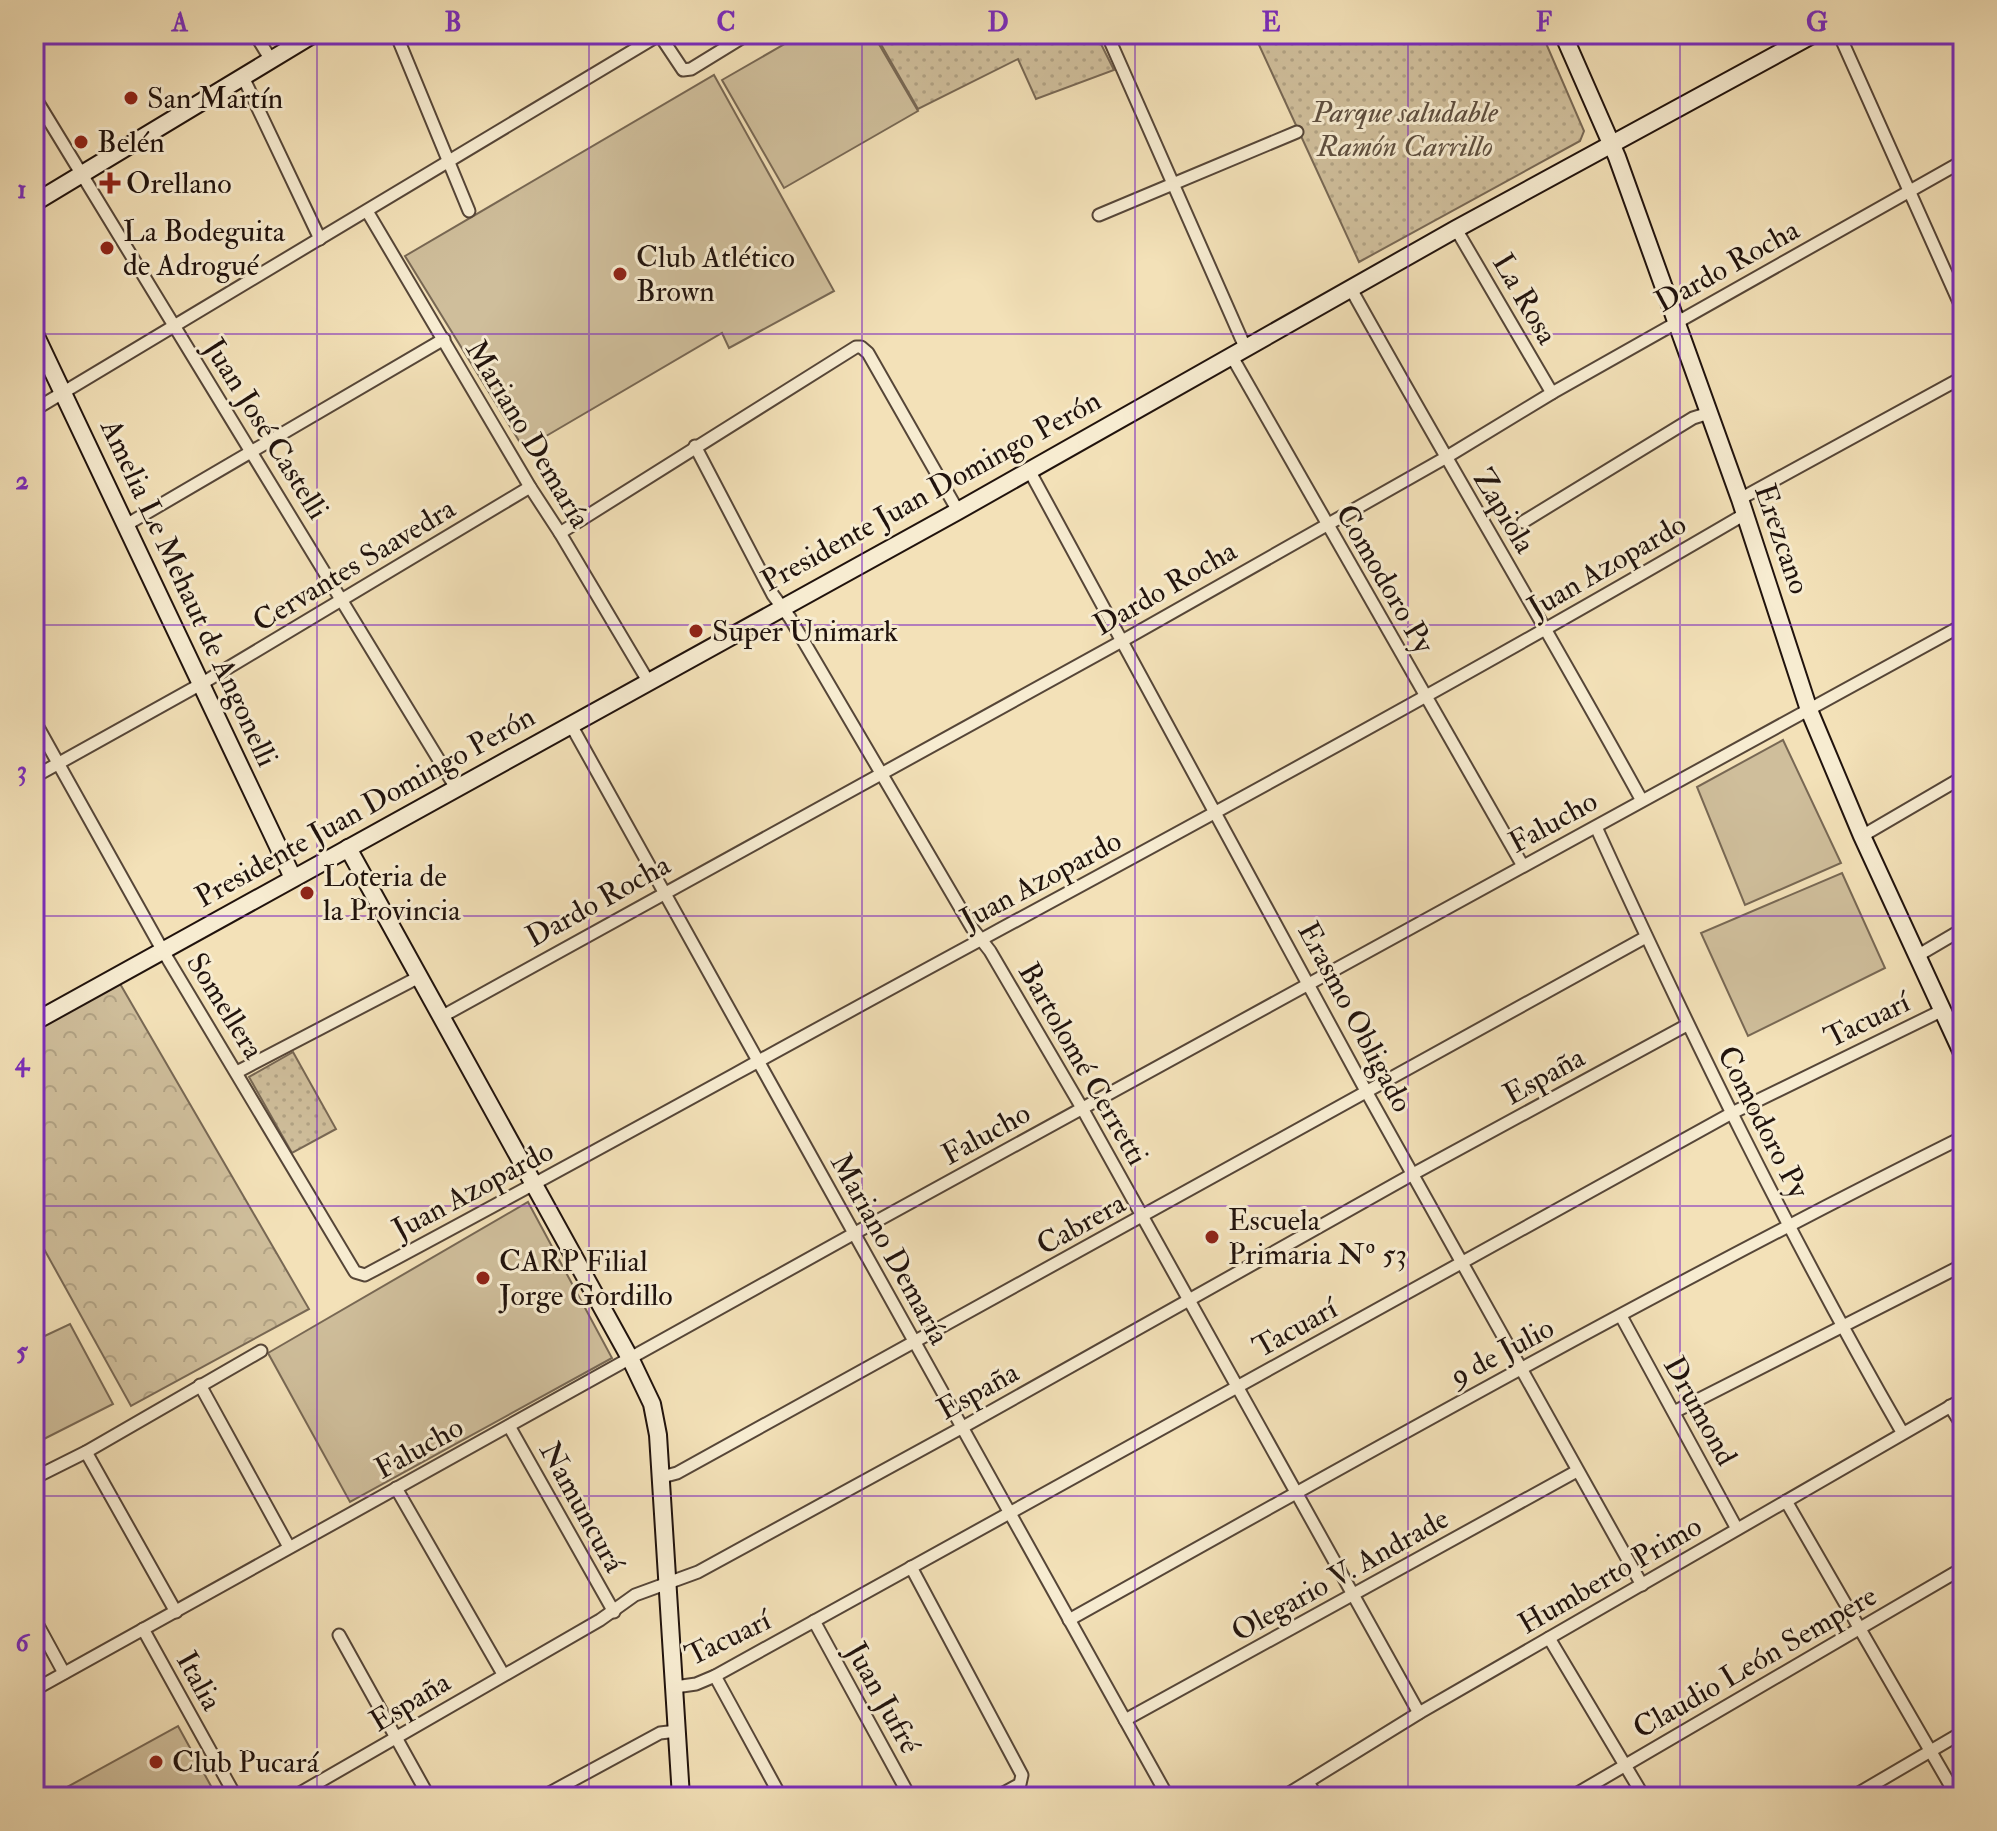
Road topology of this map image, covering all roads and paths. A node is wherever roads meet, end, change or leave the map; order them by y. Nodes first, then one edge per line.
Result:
1 (255, 34) edge
2 (314, 34) edge
3 (396, 34) edge
4 (659, 34) edge
5 (748, 34) edge
6 (1107, 34) edge
7 (1563, 34) edge
8 (1814, 34) edge
9 (1839, 34) edge
10 (271, 60) junction
11 (243, 77) junction
12 (34, 96) edge
13 (1297, 132) dead end
14 (1611, 144) junction
15 (1963, 161) edge
16 (448, 163) junction
17 (82, 174) junction
18 (1175, 183) junction
19 (1908, 192) junction
20 (34, 203) edge
21 (367, 211) junction
22 (469, 211) dead end
23 (1099, 215) dead end
24 (1456, 229) junction
25 (320, 239) junction
26 (1351, 289) junction
27 (1963, 311) edge
28 (1676, 323) junction
29 (174, 326) junction
30 (34, 332) edge
31 (444, 339) junction
32 (1238, 351) junction
33 (1963, 377) edge
34 (63, 393) junction
35 (1552, 393) junction
36 (34, 410) edge
37 (1709, 413) junction
38 (695, 446) junction
39 (252, 450) junction
40 (1445, 458) junction
41 (1029, 470) junction
42 (530, 487) junction
43 (1742, 507) junction
44 (958, 511) junction
45 (1523, 522) dead end
46 (1326, 524) junction
47 (126, 525) junction
48 (560, 533) junction
49 (342, 600) junction
50 (782, 607) junction
51 (1963, 625) edge
52 (1548, 630) junction
53 (1122, 641) junction
54 (648, 681) junction
55 (201, 684) junction
56 (1424, 696) junction
57 (1809, 710) junction
58 (34, 720) edge
59 (571, 725) junction
60 (58, 763) junction
61 (881, 772) junction
62 (34, 777) edge
63 (1963, 777) edge
64 (456, 788) junction
65 (1641, 799) junction
66 (1217, 813) junction
67 (1596, 827) junction
68 (1862, 836) junction
69 (348, 848) junction
70 (1523, 866) junction
71 (293, 878) junction
72 (664, 892) junction
73 (1963, 929) edge
74 (1646, 937) junction
75 (981, 939) junction
76 (163, 951) junction
77 (1917, 956) junction
78 (419, 977) junction
79 (1311, 985) junction
80 (1941, 1011) junction
81 (441, 1017) junction
82 (34, 1022) edge
83 (1687, 1025) junction
84 (1963, 1055) edge
85 (757, 1063) junction
86 (237, 1072) junction
87 (1366, 1091) junction
88 (1082, 1108) junction
89 (1732, 1113) junction
90 (1963, 1137) edge
91 (1413, 1174) junction
92 (534, 1186) junction
93 (1143, 1216) junction
94 (1788, 1224) junction
95 (855, 1233) junction
96 (1462, 1261) junction
97 (1963, 1265) edge
98 (355, 1272) joint
99 (1188, 1302) junction
100 (1621, 1316) junction
101 (1842, 1328) junction
102 (916, 1343) junction
103 (261, 1351) dead end
104 (631, 1360) junction
105 (1521, 1368) junction
106 (200, 1385) junction
107 (1237, 1388) junction
108 (1963, 1399) edge
109 (1950, 1406) junction
110 (1674, 1412) junction
111 (509, 1426) junction
112 (963, 1427) junction
113 (1963, 1427) edge
114 (1902, 1432) junction
115 (86, 1452) junction
116 (1577, 1471) junction
117 (662, 1477) junction
118 (34, 1478) edge
119 (396, 1488) junction
120 (1294, 1493) junction
121 (1786, 1501) junction
122 (1009, 1512) junction
123 (1737, 1529) junction
124 (289, 1547) junction
125 (911, 1567) junction
126 (1963, 1568) edge
127 (669, 1583) junction
128 (1642, 1585) junction
129 (1353, 1596) junction
130 (176, 1612) junction
131 (614, 1612) junction
132 (34, 1618) edge
133 (1069, 1620) junction
134 (814, 1621) junction
135 (143, 1629) junction
136 (1859, 1629) junction
137 (339, 1635) dead end
138 (1549, 1638) junction
139 (64, 1673) junction
140 (503, 1674) junction
141 (715, 1676) junction
142 (675, 1687) junction
143 (34, 1690) edge
144 (1419, 1713) junction
145 (1125, 1720) junction
146 (677, 1731) junction
147 (1963, 1732) edge
148 (398, 1737) junction
149 (1930, 1751) junction
150 (1625, 1765) junction
151 (1308, 1782) junction
152 (236, 1797) edge
153 (293, 1797) edge
154 (429, 1797) edge
155 (542, 1797) edge
156 (681, 1797) edge
157 (781, 1797) edge
158 (910, 1797) edge
159 (996, 1797) edge
160 (1168, 1797) edge
161 (1283, 1797) edge
162 (1317, 1797) edge
163 (1571, 1797) edge
164 (1644, 1797) edge
165 (1852, 1797) edge
166 (1957, 1797) edge

1 - 10 street
2 - 10 street
3 - 16 street
4 - 5 street
4 - 16 street
6 - 18 street, Comodoro Py
7 - 14 street, Erezcano
8 - 14 street, Presidente Juan Domingo Perón
9 - 19 street
10 - 11 street
11 - 17 street
11 - 25 street
12 - 17 street, Juan José Castelli
13 - 18 street
14 - 24 street, Presidente Juan Domingo Perón
14 - 28 street, Erezcano
15 - 19 street, Dardo Rocha
16 - 21 street
16 - 22 street
17 - 20 street
17 - 29 street, Juan José Castelli
18 - 23 street
18 - 32 street, Comodoro Py
19 - 27 street
19 - 28 street, Dardo Rocha
21 - 25 street
21 - 31 street, Mariano Demaría
24 - 26 street, Presidente Juan Domingo Perón
24 - 35 street, La Rosa
25 - 29 street
26 - 32 street, Presidente Juan Domingo Perón
26 - 40 street, Zapiola
28 - 35 street, Dardo Rocha
28 - 37 street, Erezcano
29 - 34 street
29 - 39 street, Juan José Castelli
30 - 34 street, Amelia Le Mehaut de Angonelli
31 - 39 street
31 - 42 street, Mariano Demaría
32 - 41 street, Presidente Juan Domingo Perón
32 - 46 street, Comodoro Py
33 - 43 street, Juan Azopardo
34 - 36 street
34 - 47 street, Amelia Le Mehaut de Angonelli
35 - 40 street, Dardo Rocha
37 - 43 street, Erezcano
37 - 45 street
38 - 44 street
38 - 48 street
38 - 50 street, Bartolomé Cerretti
39 - 47 street
39 - 49 street, Juan José Castelli
40 - 46 street, Dardo Rocha
40 - 52 street, Zapiola
41 - 44 street, Presidente Juan Domingo Perón
41 - 53 street, Erasmo Obligado
42 - 48 street, Mariano Demaría
42 - 49 street, Cervantes Saavedra
43 - 52 street, Juan Azopardo
43 - 57 street, Erezcano
44 - 50 street, Presidente Juan Domingo Perón
46 - 53 street, Dardo Rocha
46 - 56 street, Comodoro Py
47 - 55 street, Amelia Le Mehaut de Angonelli
48 - 54 street, Mariano Demaría
49 - 55 street, Cervantes Saavedra
49 - 64 street, Juan José Castelli
50 - 54 street, Presidente Juan Domingo Perón
50 - 61 street, Bartolomé Cerretti
51 - 57 street, Falucho
52 - 56 street, Juan Azopardo
52 - 65 street, Zapiola
53 - 61 street, Dardo Rocha
53 - 66 street, Erasmo Obligado
54 - 59 street, Presidente Juan Domingo Perón
55 - 60 street, Cervantes Saavedra
55 - 71 street, Amelia Le Mehaut de Angonelli
56 - 66 street, Juan Azopardo
56 - 70 street, Comodoro Py
57 - 65 street, Falucho
57 - 68 street, Erezcano
58 - 60 street, Somellera
59 - 64 street, Presidente Juan Domingo Perón
59 - 72 street, Mariano Demaría
60 - 62 street, Cervantes Saavedra
60 - 76 street, Somellera
61 - 72 street, Dardo Rocha
61 - 75 street, Bartolomé Cerretti
63 - 68 street
64 - 69 street, Presidente Juan Domingo Perón
65 - 67 street, Falucho
66 - 75 street, Juan Azopardo
66 - 79 street, Erasmo Obligado
67 - 70 street, Falucho
67 - 74 street, Comodoro Py
68 - 77 street, Erezcano
69 - 71 street, Presidente Juan Domingo Perón
69 - 78 street
70 - 79 street, Falucho
71 - 76 street, Presidente Juan Domingo Perón
72 - 81 street, Dardo Rocha
72 - 85 street, Mariano Demaría
73 - 77 street, Tacuarí
74 - 83 street, Comodoro Py
74 - 87 street, Cabrera
75 - 85 street, Juan Azopardo
75 - 88 street, Bartolomé Cerretti
76 - 82 street, Presidente Juan Domingo Perón
76 - 86 street, Somellera
77 - 80 street, Erezcano
78 - 81 street
78 - 86 street
79 - 87 street, Erasmo Obligado
79 - 88 street, Falucho
80 - 84 street, Erezcano
80 - 89 street, Tacuarí
81 - 92 street
83 - 89 street, Comodoro Py
83 - 91 street, España
85 - 92 street, Juan Azopardo
85 - 95 street, Mariano Demaría
86 - 98 street, Somellera
87 - 91 street, Erasmo Obligado
87 - 93 street, Cabrera
88 - 93 street, Bartolomé Cerretti
88 - 95 street, Falucho
89 - 94 street, Comodoro Py
89 - 96 street, Tacuarí
90 - 94 street, 9 de Julio
91 - 96 street, Erasmo Obligado
91 - 99 street, España
92 - 98 street, Juan Azopardo
92 - 104 street
93 - 99 street, Bartolomé Cerretti
93 - 102 street, Cabrera
94 - 100 street, 9 de Julio
94 - 101 street, Comodoro Py
95 - 102 street, Mariano Demaría
95 - 104 street, Falucho
96 - 105 street, Erasmo Obligado
96 - 107 street, Tacuarí
97 - 101 street
99 - 107 street, Bartolomé Cerretti
99 - 112 street, España
100 - 105 street, 9 de Julio
100 - 110 street, Drumond
101 - 110 street
101 - 114 street, Comodoro Py
102 - 112 street, Mariano Demaría
102 - 117 street, Cabrera
103 - 106 street
104 - 111 street, Falucho
104 - 117 street
105 - 116 street, Erasmo Obligado
105 - 120 street, 9 de Julio
106 - 115 street
106 - 124 street
107 - 120 street, Bartolomé Cerretti
107 - 122 street, Tacuarí
108 - 109 street, Humberto Primo
109 - 113 street
109 - 114 street, Humberto Primo
110 - 123 street, Drumond
111 - 119 street, Falucho
111 - 131 street, Namuncurá
112 - 122 street, Mariano Demaría
112 - 127 street, España
114 - 121 street, Humberto Primo
115 - 118 street
115 - 130 street, Italia
116 - 128 street, Erasmo Obligado
116 - 129 street, Olegario V. Andrade
117 - 127 street
119 - 124 street, Falucho
119 - 140 street
120 - 129 street, Bartolomé Cerretti
120 - 133 street, 9 de Julio
121 - 123 street, Humberto Primo
121 - 136 street
122 - 125 street, Tacuarí
122 - 133 street, Mariano Demaría
123 - 128 street, Humberto Primo
124 - 130 street, Falucho
125 - 134 street, Tacuarí
125 - 159 street
126 - 136 street, Claudio León Sempere
127 - 131 street, España
127 - 142 street
128 - 138 street, Humberto Primo
129 - 144 street, Bartolomé Cerretti
129 - 145 street, Olegario V. Andrade
130 - 135 street, Falucho
131 - 140 street, España
132 - 139 street
133 - 145 street, Mariano Demaría
134 - 141 street, Tacuarí
134 - 158 street, Juan Jufré
135 - 139 street, Falucho
135 - 152 street, Italia
136 - 149 street
136 - 150 street, Claudio León Sempere
137 - 148 street
138 - 144 street, Humberto Primo
138 - 150 street
139 - 143 street, Falucho
140 - 148 street, España
141 - 142 street, Tacuarí
141 - 157 street
142 - 146 street
144 - 151 street, Humberto Primo
145 - 160 street, Mariano Demaría
146 - 155 street
146 - 156 street
147 - 149 street
148 - 153 street, España
148 - 154 street
149 - 165 street
149 - 166 street
150 - 163 street, Claudio León Sempere
150 - 164 street
151 - 161 street, Humberto Primo
151 - 162 street

